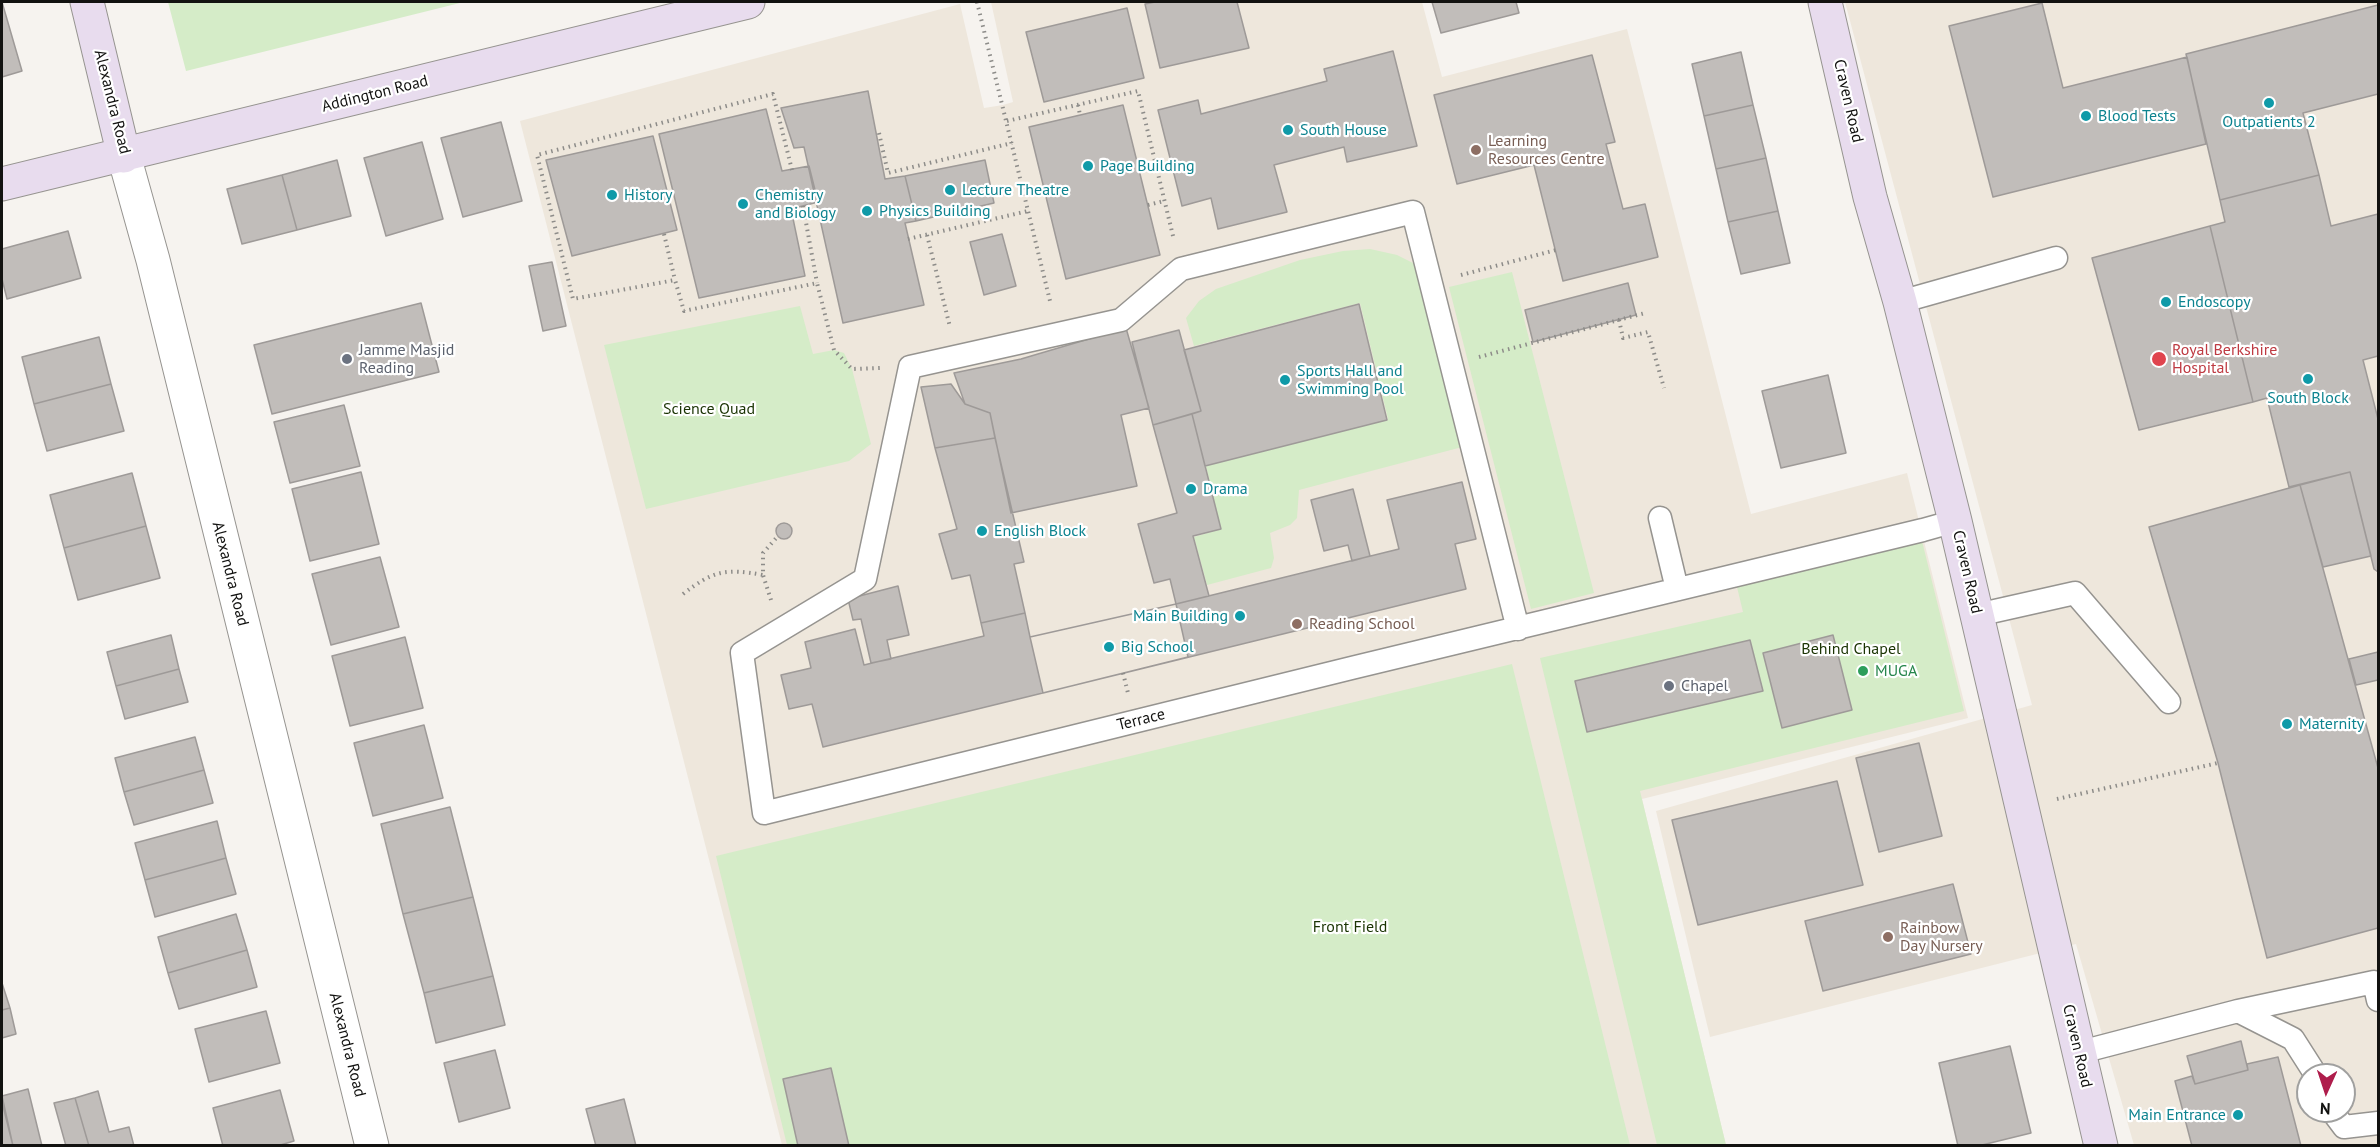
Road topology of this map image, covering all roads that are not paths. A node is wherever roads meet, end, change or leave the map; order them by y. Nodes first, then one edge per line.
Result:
1 (87, 2) edge
2 (748, 2) edge
3 (1824, 2) edge
4 (124, 156) junction
5 (2, 184) edge
6 (2056, 258) dead end
7 (1900, 302) junction
8 (1660, 518) dead end
9 (1955, 520) junction
10 (1677, 590) junction
11 (1977, 615) junction
12 (1518, 629) junction
13 (2169, 702) dead end
14 (2379, 999) edge
15 (2238, 1011) junction
16 (2077, 1053) junction
17 (2308, 1063) edge
18 (2341, 1123) edge
19 (2379, 1123) edge
20 (372, 1146) edge
21 (2101, 1146) edge

1 - 4 street, Alexandra Road
2 - 4 street, Addington Road
3 - 7 street, Craven Road
4 - 5 street, Addington Road
4 - 20 street, Alexandra Road
6 - 7 lane
7 - 9 street, Craven Road
8 - 10 lane
9 - 10 lane, Terrace
9 - 11 street, Craven Road
10 - 12 lane, Terrace
11 - 13 lane
11 - 16 street, Craven Road
12 - 12 lane, Terrace
14 - 15 lane
15 - 16 lane
15 - 17 lane
16 - 21 street, Craven Road
18 - 19 lane

